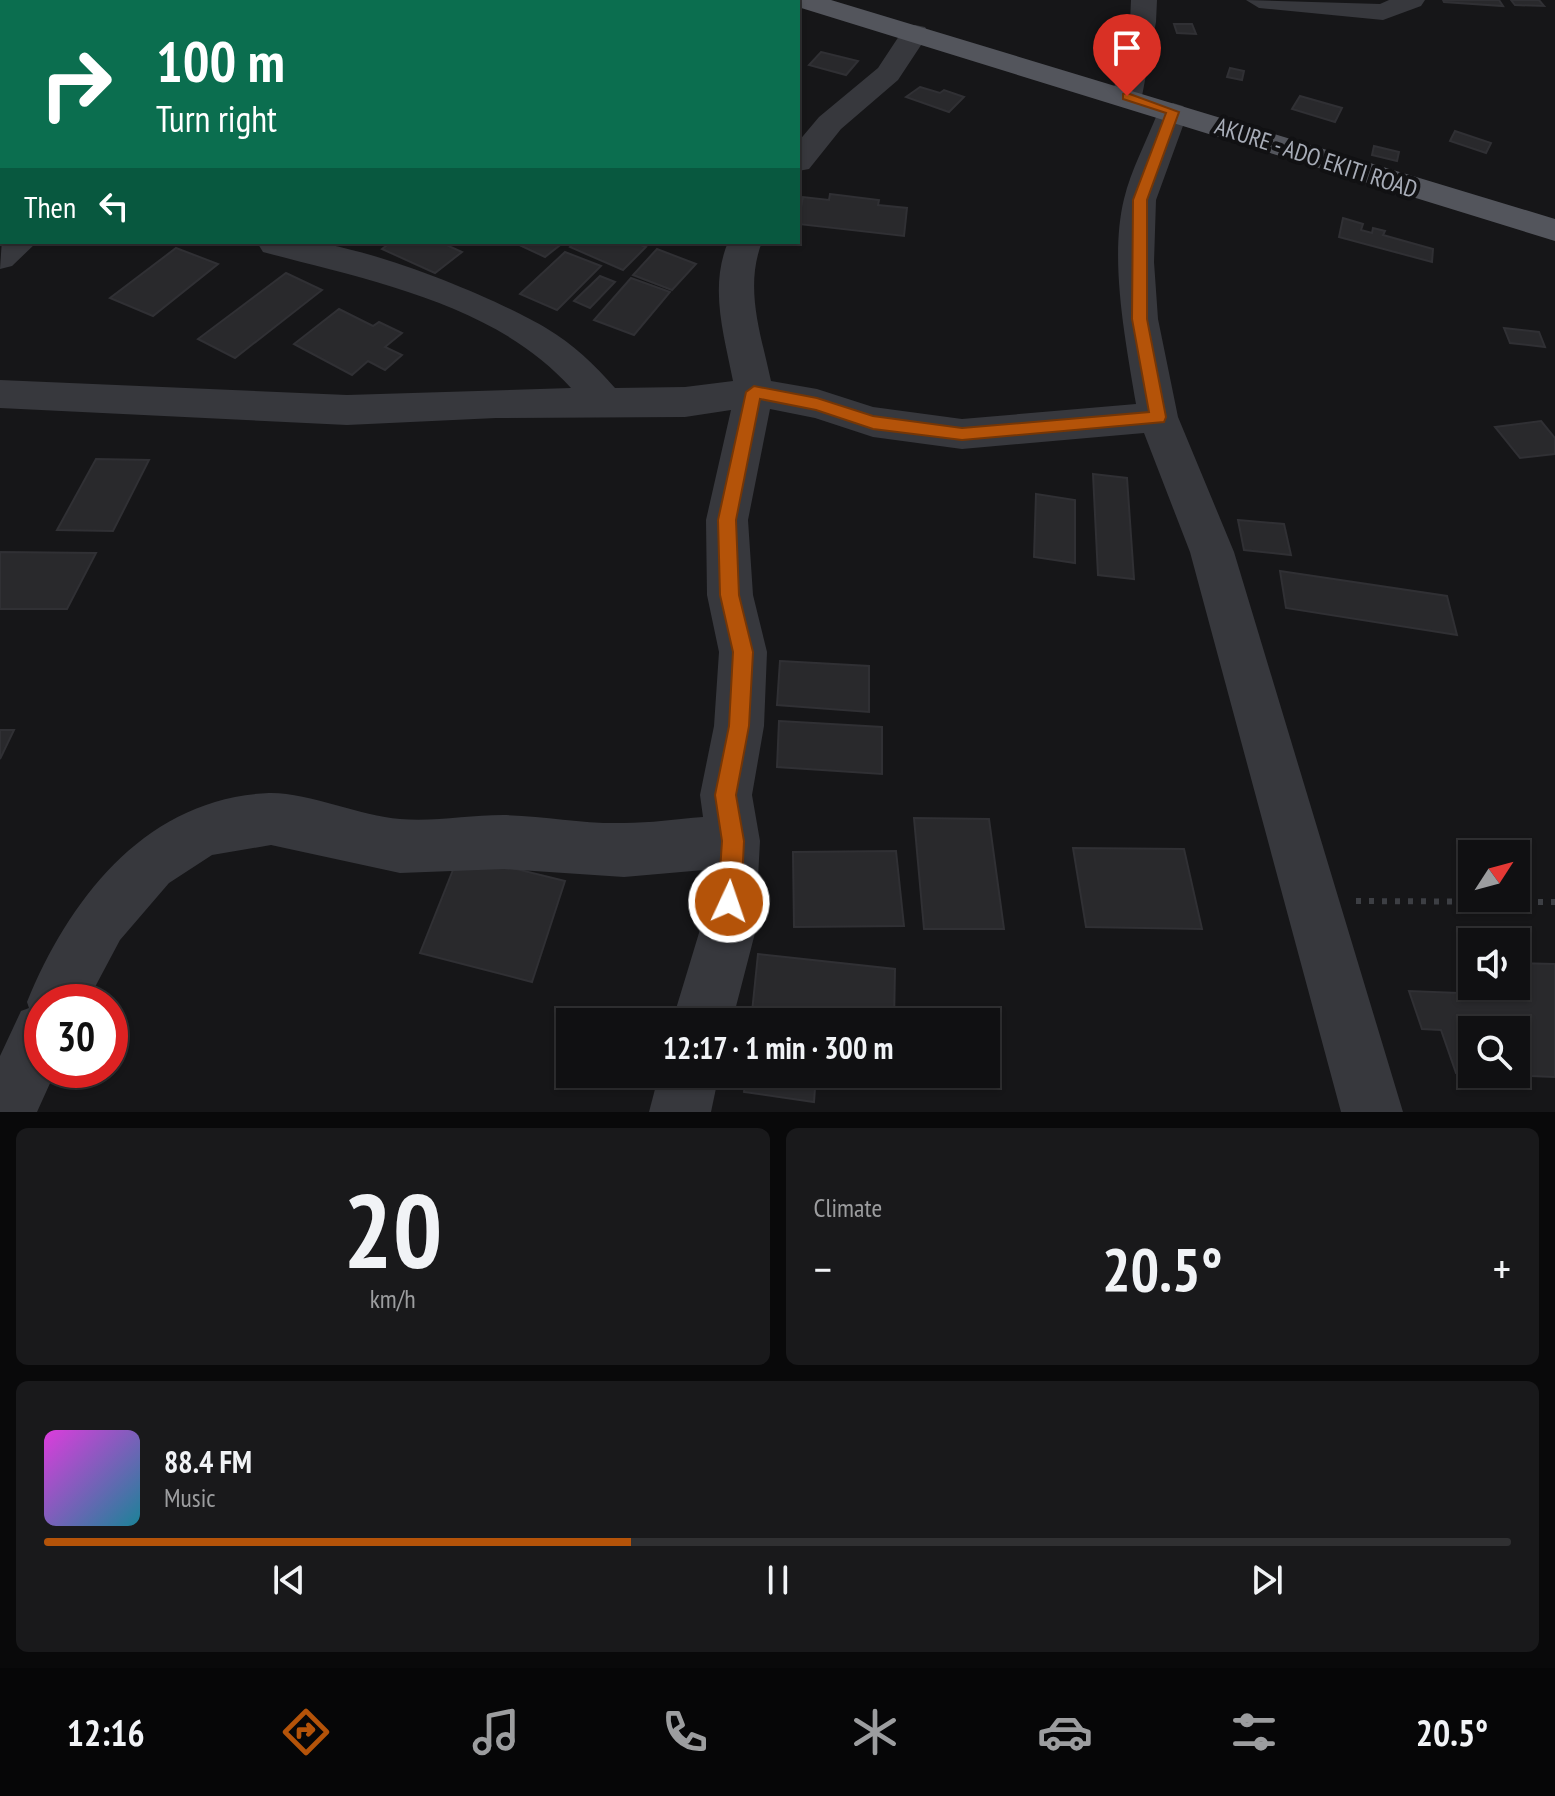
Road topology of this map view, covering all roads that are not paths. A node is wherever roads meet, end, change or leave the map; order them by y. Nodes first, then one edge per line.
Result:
1 (803, 0) edge
2 (1144, 0) edge
3 (1259, 0) edge
4 (1412, 0) edge
5 (915, 33) junction
6 (1127, 96) junction
7 (1173, 112) junction
8 (800, 160) edge
9 (1555, 230) edge
10 (18, 244) edge
11 (275, 244) dead end
12 (744, 244) edge
13 (0, 258) edge
14 (754, 392) junction
15 (0, 394) edge
16 (606, 404) junction
17 (1158, 417) junction
18 (733, 841) junction
19 (66, 984) edge
20 (706, 1008) edge
21 (24, 1072) edge
22 (686, 1088) edge
23 (6, 1112) edge
24 (680, 1112) edge
25 (1372, 1112) edge

1 - 5 main road, AKURE - ADO EKITI ROAD
2 - 6 street
3 - 4 street
5 - 6 main road, AKURE - ADO EKITI ROAD
5 - 8 street
6 - 7 main road, AKURE - ADO EKITI ROAD
7 - 9 main road, AKURE - ADO EKITI ROAD
7 - 17 street
10 - 13 street
11 - 16 street
12 - 14 street
14 - 16 street
14 - 17 street
14 - 18 street
15 - 16 street
17 - 25 street
18 - 19 street
18 - 20 street
21 - 23 street
22 - 24 street

